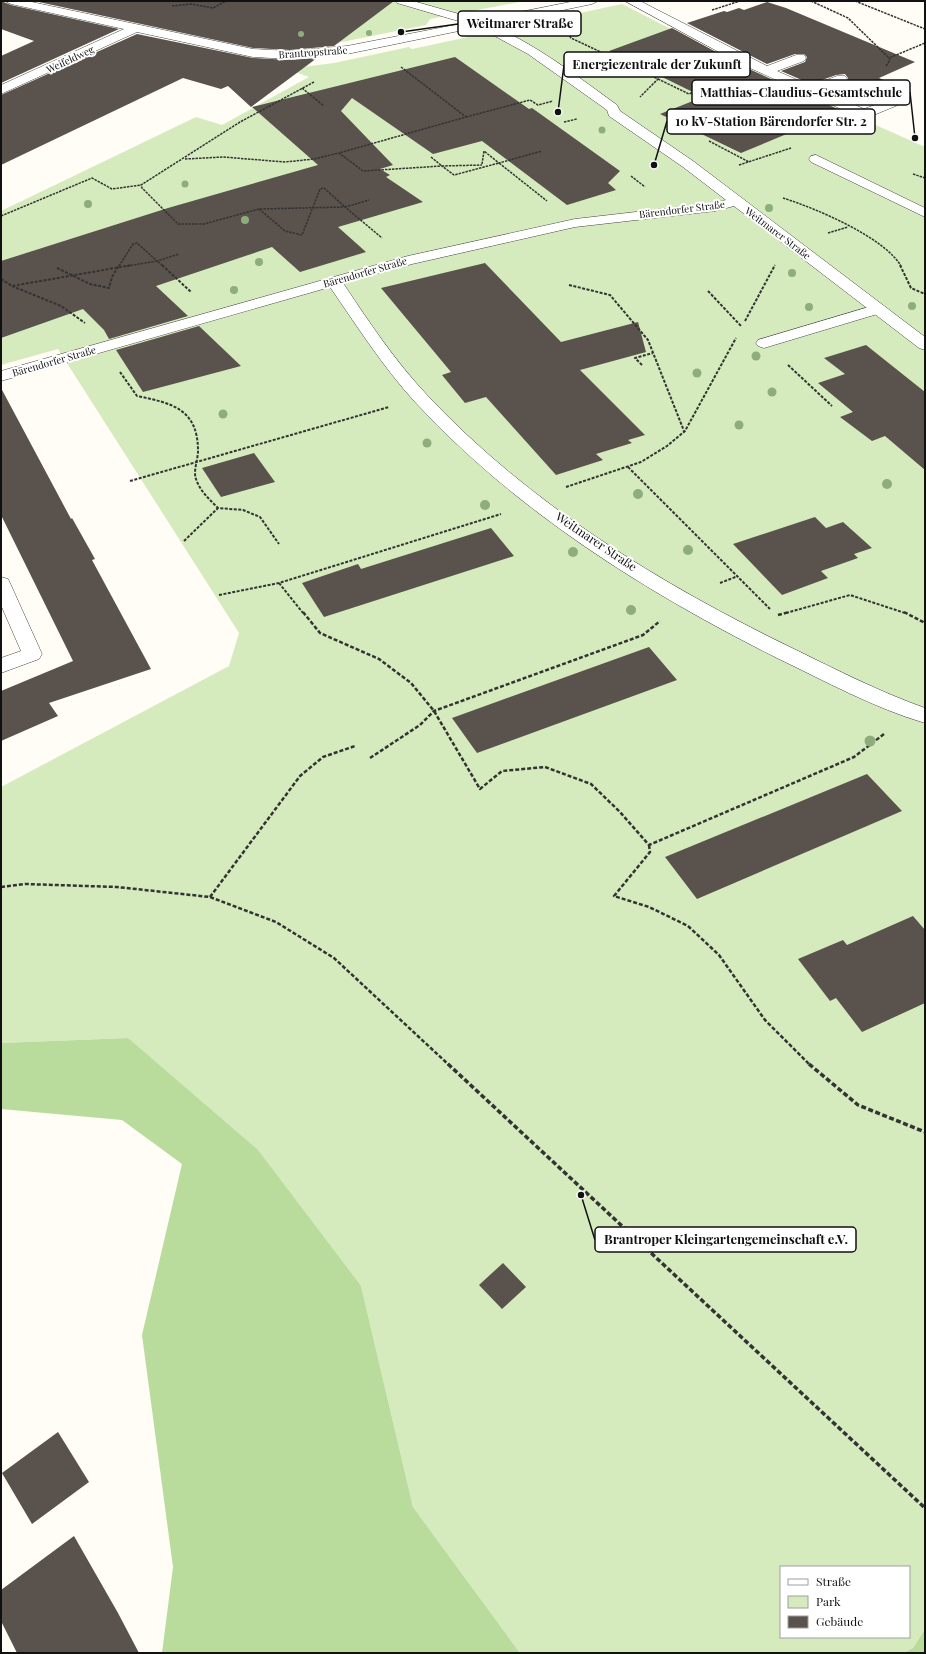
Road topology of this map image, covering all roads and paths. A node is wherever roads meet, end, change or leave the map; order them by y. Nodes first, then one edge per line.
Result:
1 (11, 1) edge
2 (401, 1) edge
3 (592, 1) edge
4 (631, 1) edge
5 (811, 1) edge
6 (855, 1) edge
7 (480, 24) junction
8 (138, 27) junction
9 (925, 29) edge
10 (565, 30) dead end
11 (694, 35) junction
12 (925, 43) edge
13 (760, 55) dead end
14 (800, 58) dead end
15 (889, 58) junction
16 (400, 66) dead end
17 (886, 66) dead end
18 (766, 71) junction
19 (658, 79) junction
20 (841, 79) dead end
21 (315, 82) dead end
22 (302, 88) junction
23 (1, 90) edge
24 (811, 90) junction
25 (590, 91) junction
26 (717, 92) junction
27 (894, 102) dead end
28 (324, 106) dead end
29 (613, 108) junction
30 (466, 117) junction
31 (703, 138) dead end
32 (795, 146) dead end
33 (542, 150) dead end
34 (339, 153) junction
35 (431, 157) dead end
36 (183, 159) junction
37 (816, 159) dead end
38 (750, 162) junction
39 (498, 163) junction
40 (482, 164) junction
41 (442, 166) junction
42 (482, 168) junction
43 (459, 174) junction
44 (704, 176) junction
45 (463, 178) dead end
46 (141, 185) junction
47 (777, 196) dead end
48 (369, 200) dead end
49 (736, 201) junction
50 (345, 207) junction
51 (313, 208) junction
52 (259, 209) junction
53 (925, 213) edge
54 (1, 216) edge
55 (575, 223) junction
56 (179, 254) dead end
57 (408, 260) junction
58 (157, 261) junction
59 (57, 268) dead end
60 (118, 268) junction
61 (74, 275) junction
62 (1, 279) edge
63 (334, 281) junction
64 (12, 286) junction
65 (569, 286) dead end
66 (925, 294) edge
67 (879, 309) junction
68 (215, 314) junction
69 (764, 342) dead end
70 (925, 345) edge
71 (103, 347) junction
72 (653, 353) junction
73 (642, 365) dead end
74 (1, 376) edge
75 (420, 398) junction
76 (685, 431) dead end
77 (198, 462) junction
78 (627, 466) dead end
79 (130, 481) dead end
80 (218, 508) junction
81 (184, 541) dead end
82 (279, 544) dead end
83 (738, 576) junction
84 (1, 583) edge
85 (279, 583) dead end
86 (686, 600) junction
87 (6, 607) edge
88 (770, 610) dead end
89 (776, 615) dead end
90 (925, 624) edge
91 (1, 666) edge
92 (434, 711) junction
93 (920, 714) edge
94 (355, 746) dead end
95 (370, 758) dead end
96 (648, 845) junction
97 (1, 887) edge
98 (210, 897) junction
99 (925, 1132) edge
100 (925, 1508) edge

1 - 8 street, Brantropstraße
2 - 7 street, Weitmarer Straße
3 - 7 street, Brantropstraße
4 - 11 street
5 - 15 path
6 - 9 path
7 - 8 street, Brantropstraße
7 - 25 street, Weitmarer Straße
8 - 23 street, Weifeldweg
10 - 19 path
11 - 13 street
11 - 18 street
12 - 15 path
14 - 18 street
15 - 17 path
16 - 30 path
18 - 24 street
19 - 26 path
19 - 29 path
20 - 24 street
21 - 22 path
22 - 28 path
22 - 36 path
24 - 27 street
25 - 29 street, Weitmarer Straße
25 - 30 path
26 - 26 path
29 - 44 street, Weitmarer Straße
30 - 34 path
31 - 38 path
32 - 38 path
33 - 39 path
34 - 36 path
34 - 41 path
35 - 41 path
36 - 46 path
37 - 53 street
38 - 44 path
39 - 40 path
39 - 42 path
39 - 55 path
40 - 41 path
40 - 42 path
41 - 43 path
42 - 43 path
43 - 45 path
44 - 49 street, Weitmarer Straße
46 - 52 path
46 - 54 path
47 - 66 path
48 - 50 path
49 - 55 street, Bärendorfer Straße
49 - 67 street, Weitmarer Straße
50 - 51 path
50 - 51 path
50 - 57 path
51 - 52 path
51 - 52 path
55 - 57 street, Bärendorfer Straße
56 - 58 path
57 - 63 street, Bärendorfer Straße
58 - 60 path
58 - 60 path
58 - 68 path
59 - 61 path
60 - 61 path
60 - 61 path
61 - 64 path
62 - 64 path
63 - 68 street, Bärendorfer Straße
63 - 75 street, Weitmarer Straße
64 - 71 path
65 - 72 path
67 - 69 street
67 - 70 street, Weitmarer Straße
68 - 71 street, Bärendorfer Straße
71 - 74 street, Bärendorfer Straße
71 - 77 path
72 - 73 path
72 - 76 path
75 - 77 path
75 - 86 street, Weitmarer Straße
77 - 79 path
77 - 80 path
78 - 83 path
80 - 81 path
80 - 82 path
83 - 86 path
83 - 88 path
84 - 87 street
85 - 92 path
86 - 92 path
86 - 93 street, Weitmarer Straße
87 - 91 street
89 - 90 path
92 - 95 path
92 - 96 path
93 - 96 path
94 - 98 path
96 - 99 path
97 - 98 path
98 - 100 path

